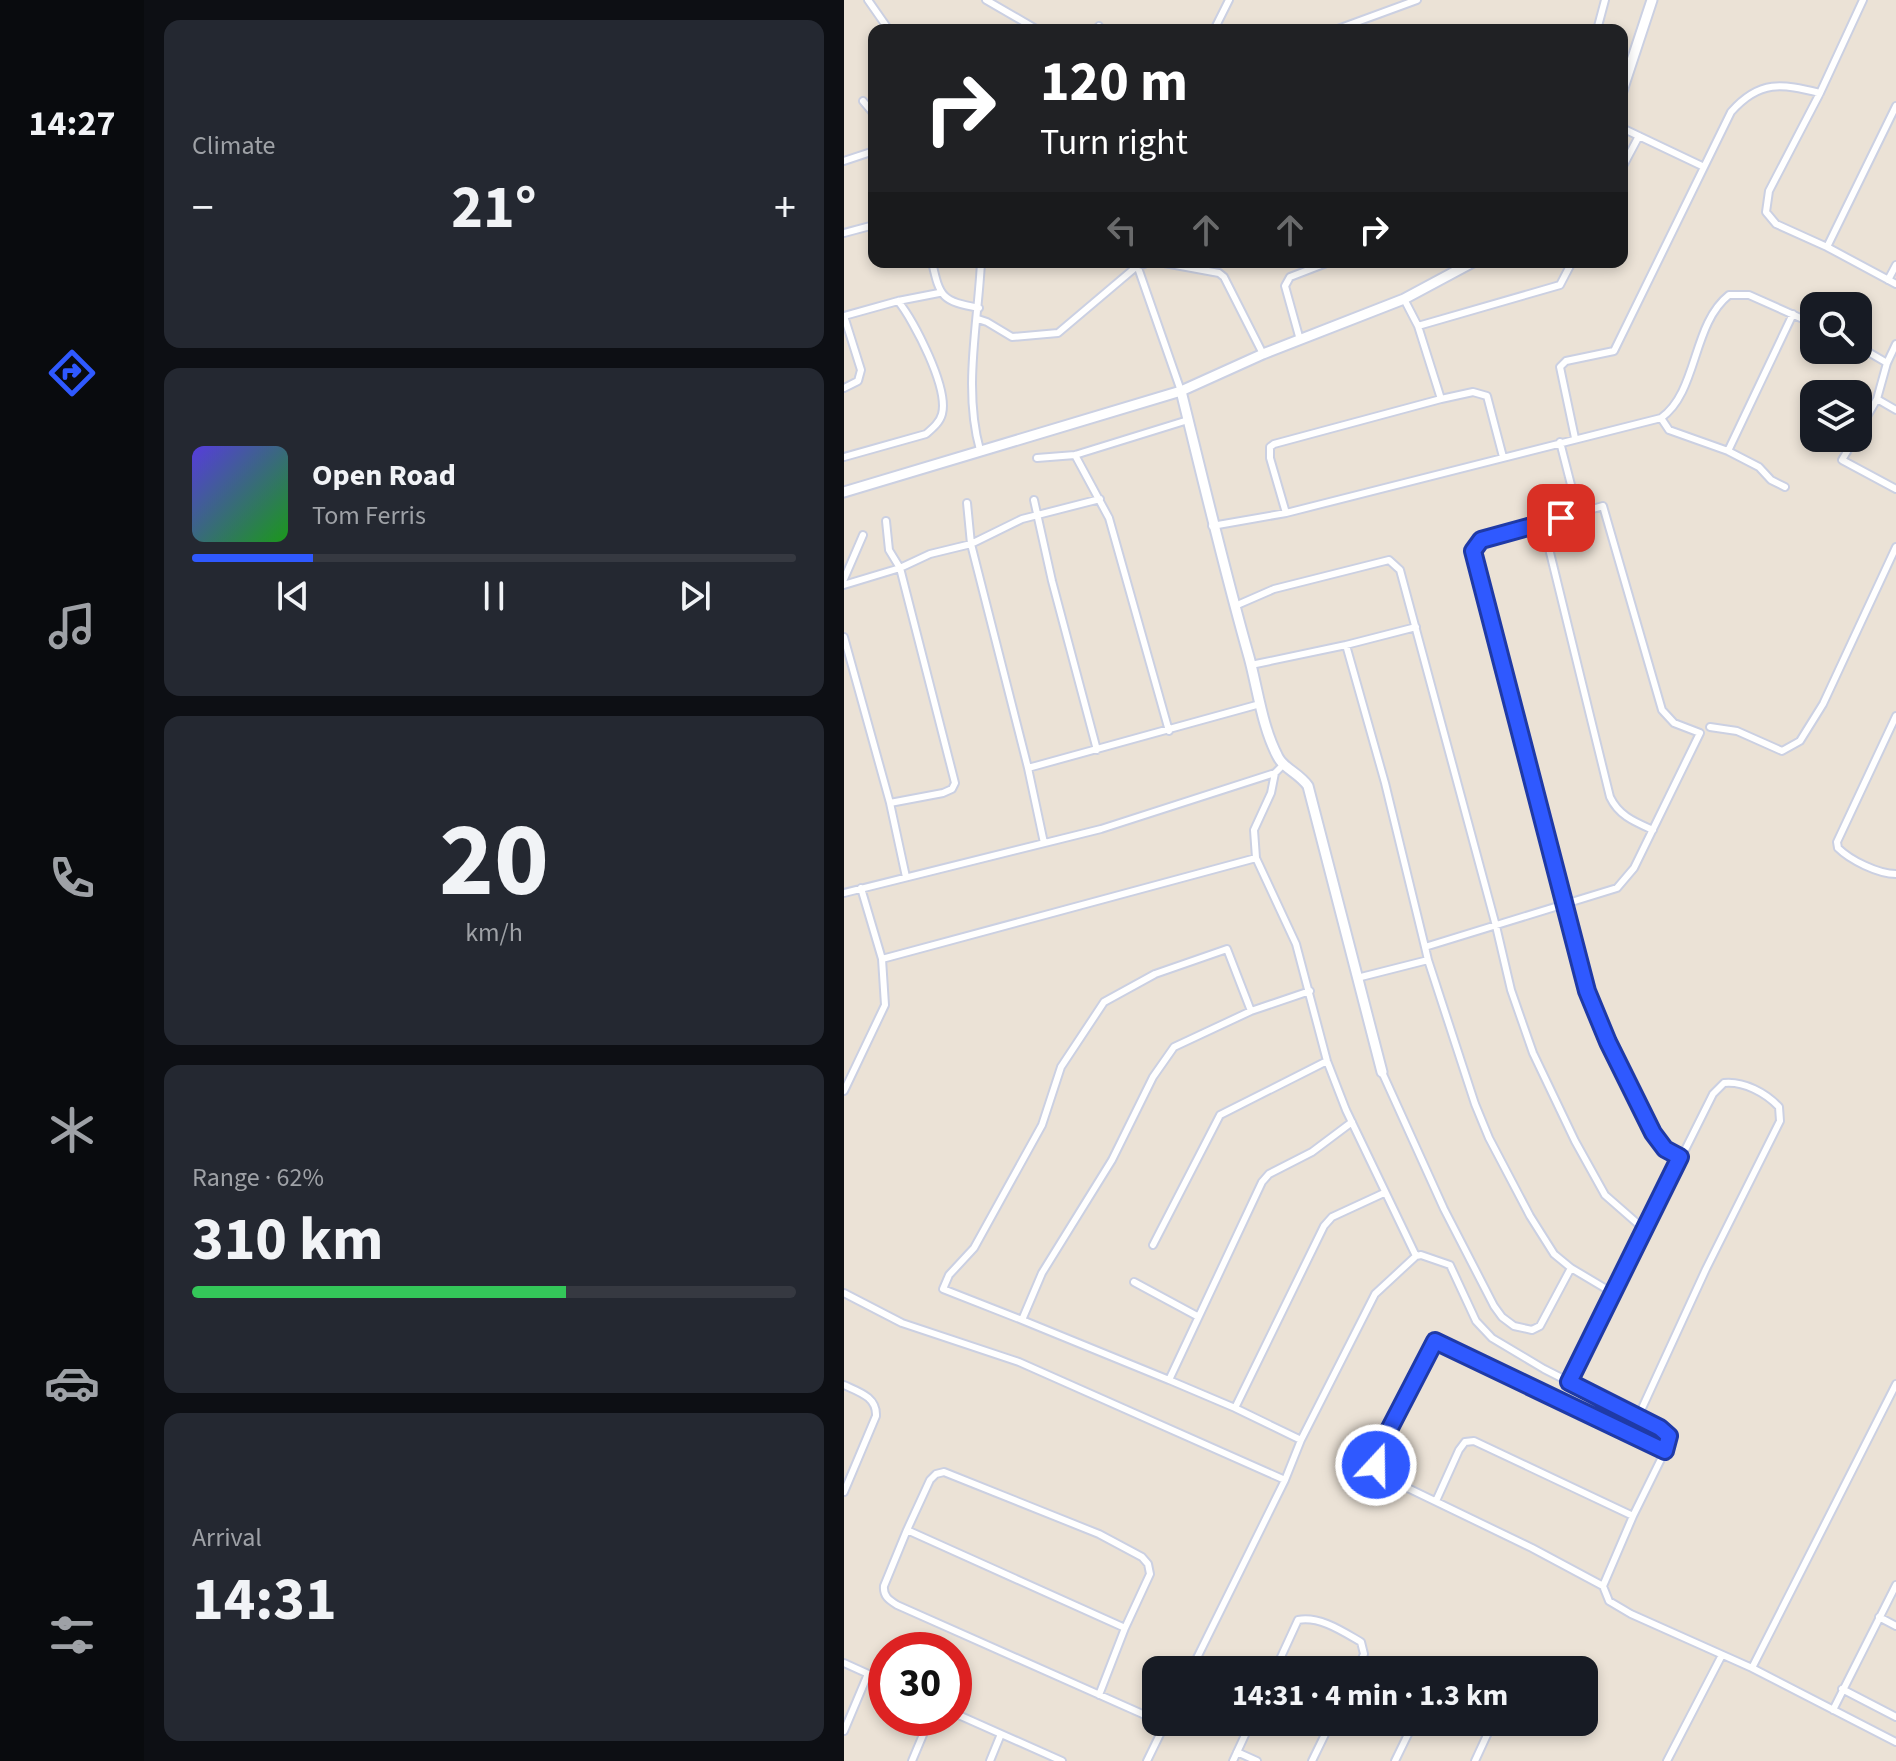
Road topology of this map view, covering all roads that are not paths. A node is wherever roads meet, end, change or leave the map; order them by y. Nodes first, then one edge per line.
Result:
1 (868, 0) edge
2 (986, 0) edge
3 (1229, 0) edge
4 (1380, 0) edge
5 (1417, 0) edge
6 (1605, 0) edge
7 (1652, 0) edge
8 (1863, 0) edge
9 (1382, 11) junction
10 (885, 24) edge
11 (1028, 24) edge
12 (1218, 24) edge
13 (1350, 24) edge
14 (1599, 24) edge
15 (1628, 73) edge
16 (1820, 93) junction
17 (863, 101) dead end
18 (1896, 106) edge
19 (868, 107) edge
20 (1628, 131) edge
21 (1639, 136) junction
22 (868, 153) edge
23 (1628, 157) edge
24 (844, 161) edge
25 (1702, 166) junction
26 (868, 227) edge
27 (844, 233) edge
28 (1827, 247) junction
29 (1896, 265) edge
30 (933, 268) edge
31 (981, 268) edge
32 (1133, 268) edge
33 (1137, 268) edge
34 (1192, 268) edge
35 (1313, 268) edge
36 (1462, 268) edge
37 (1569, 268) edge
38 (1888, 280) junction
39 (1896, 284) edge
40 (939, 293) junction
41 (1404, 299) junction
42 (898, 301) junction
43 (979, 308) junction
44 (1793, 314) junction
45 (844, 316) edge
46 (1800, 317) edge
47 (978, 319) junction
48 (1418, 326) junction
49 (1300, 340) junction
50 (1896, 344) edge
51 (1263, 354) junction
52 (1872, 354) edge
53 (1887, 363) junction
54 (844, 388) edge
55 (1181, 391) junction
56 (1441, 399) junction
57 (1877, 399) junction
58 (1872, 408) edge
59 (1896, 410) edge
60 (1661, 418) junction
61 (1188, 420) junction
62 (1575, 438) junction
63 (1560, 442) junction
64 (980, 450) junction
65 (1728, 451) junction
66 (1847, 452) edge
67 (1075, 455) junction
68 (844, 457) edge
69 (1503, 457) junction
70 (1037, 458) dead end
71 (1785, 487) dead end
72 (1896, 489) edge
73 (844, 492) edge
74 (1100, 499) junction
75 (1034, 500) dead end
76 (967, 503) dead end
77 (1578, 512) junction
78 (1286, 513) junction
79 (1037, 514) junction
80 (886, 521) dead end
81 (1543, 524) junction
82 (1212, 526) junction
83 (863, 535) dead end
84 (971, 544) junction
85 (1896, 547) edge
86 (900, 568) junction
87 (844, 582) edge
88 (1235, 606) junction
89 (1416, 627) junction
90 (844, 637) edge
91 (1346, 645) junction
92 (1251, 665) junction
93 (1260, 704) junction
94 (1896, 716) edge
95 (1710, 727) dead end
96 (1169, 731) junction
97 (1097, 750) junction
98 (1028, 768) junction
99 (1279, 769) junction
100 (890, 803) junction
101 (1653, 830) junction
102 (1044, 843) junction
103 (1256, 858) junction
104 (1896, 874) edge
105 (906, 877) junction
106 (861, 888) junction
107 (844, 893) edge
108 (1565, 906) junction
109 (1496, 926) junction
110 (1425, 947) junction
111 (882, 959) junction
112 (1428, 960) junction
113 (1356, 978) junction
114 (1310, 991) junction
115 (1251, 1011) junction
116 (1327, 1061) junction
117 (1382, 1072) joint
118 (844, 1091) edge
119 (1352, 1122) junction
120 (1680, 1157) junction
121 (1384, 1193) junction
122 (1645, 1230) junction
123 (1153, 1245) dead end
124 (1416, 1256) junction
125 (1571, 1268) junction
126 (1134, 1282) dead end
127 (844, 1293) edge
128 (1613, 1293) junction
129 (1197, 1316) junction
130 (1022, 1320) junction
131 (1169, 1380) junction
132 (1569, 1382) junction
133 (1896, 1384) edge
134 (844, 1385) edge
135 (1235, 1408) junction
136 (1638, 1417) junction
137 (1301, 1440) junction
138 (1665, 1451) junction
139 (1285, 1480) junction
140 (844, 1492) edge
141 (1436, 1501) junction
142 (1633, 1516) junction
143 (907, 1530) junction
144 (1896, 1585) edge
145 (1603, 1586) junction
146 (1879, 1617) junction
147 (1896, 1626) edge
148 (1125, 1628) junction
149 (1722, 1655) junction
150 (1198, 1656) edge
151 (1281, 1656) edge
152 (1363, 1656) edge
153 (844, 1663) edge
154 (1752, 1668) junction
155 (868, 1674) joint
156 (1842, 1689) junction
157 (1099, 1695) junction
158 (1833, 1710) junction
159 (1142, 1713) edge
160 (1896, 1717) edge
161 (972, 1721) edge
162 (844, 1731) edge
163 (1001, 1734) junction
164 (922, 1736) edge
165 (1157, 1736) edge
166 (1244, 1736) edge
167 (1324, 1736) edge
168 (1407, 1736) edge
169 (1487, 1736) edge
170 (1896, 1742) edge
171 (1237, 1752) junction
172 (912, 1761) edge
173 (990, 1761) edge
174 (1062, 1761) edge
175 (1147, 1761) edge
176 (1233, 1761) edge
177 (1257, 1761) edge
178 (1312, 1761) edge
179 (1395, 1761) edge
180 (1475, 1761) edge
181 (1667, 1761) edge

1 - 10 street
2 - 11 street
3 - 12 street
4 - 9 street
5 - 9 street
6 - 14 street
7 - 15 street
8 - 16 street
9 - 13 street
16 - 25 street
16 - 28 street
17 - 19 street
18 - 28 street
20 - 21 street
21 - 23 street
21 - 25 street
22 - 24 street
25 - 62 street
26 - 27 street
28 - 38 street
29 - 38 street
30 - 40 street
31 - 43 street
32 - 47 street
33 - 55 street
34 - 51 street
35 - 49 street
36 - 41 street
37 - 48 street
38 - 39 street
40 - 42 street
40 - 43 street
41 - 48 street
41 - 49 street
42 - 45 street
42 - 68 street
43 - 47 street
44 - 46 street
44 - 60 street
44 - 65 street
45 - 54 street
47 - 64 street
48 - 56 street
49 - 51 street
50 - 53 street
51 - 55 street
52 - 53 street
53 - 57 street
55 - 61 street
55 - 64 street
56 - 69 street
56 - 78 street
57 - 58 street
57 - 59 street
60 - 62 street
60 - 65 street
61 - 67 street
61 - 82 street
62 - 63 street
63 - 69 street
63 - 77 street
64 - 73 street
65 - 71 street
66 - 72 street
67 - 70 street
67 - 74 street
69 - 78 street
74 - 79 street
74 - 96 street
75 - 79 street
76 - 84 street
77 - 81 street
77 - 101 street
78 - 82 street
79 - 84 street
79 - 97 street
80 - 86 street
81 - 101 street
81 - 108 street
82 - 88 street
83 - 87 street
84 - 86 street
84 - 98 street
85 - 95 street
86 - 87 street
86 - 100 street
88 - 89 street
88 - 92 street
89 - 91 street
89 - 109 street
90 - 100 street
91 - 92 street
91 - 110 street
92 - 93 street
93 - 96 street
93 - 99 street
94 - 104 street
96 - 97 street
97 - 98 street
98 - 102 street
99 - 102 street
99 - 103 street
99 - 113 street
100 - 105 street
101 - 108 street
102 - 105 street
103 - 111 street
103 - 114 street
105 - 106 street
106 - 107 street
106 - 111 street
108 - 109 street
108 - 120 street
109 - 110 street
109 - 122 street
110 - 112 street
111 - 118 street
112 - 113 street
112 - 125 street
113 - 117 street
114 - 115 street
114 - 116 street
115 - 130 street
115 - 130 street
116 - 119 street
116 - 123 street
117 - 125 street
119 - 121 street
119 - 129 street
120 - 122 street
120 - 136 street
121 - 124 street
121 - 135 street
122 - 128 street
124 - 132 street
124 - 137 street
125 - 128 street
126 - 129 street
127 - 139 street
128 - 132 street
129 - 131 street
130 - 131 street
131 - 135 street
132 - 136 street
133 - 154 street
134 - 140 street
135 - 137 street
136 - 138 street
137 - 139 street
138 - 141 street
138 - 142 street
139 - 150 street
141 - 142 street
141 - 145 street
142 - 145 street
143 - 148 street
143 - 148 street
143 - 157 street
144 - 146 street
145 - 149 street
146 - 147 street
146 - 156 street
148 - 157 street
149 - 154 street
149 - 181 street
151 - 152 street
153 - 155 street
154 - 158 street
155 - 162 street
156 - 158 street
156 - 160 street
157 - 159 street
158 - 170 street
161 - 163 street
163 - 173 street
163 - 174 street
164 - 172 street
165 - 175 street
166 - 171 street
167 - 178 street
168 - 179 street
169 - 180 street
171 - 176 street
171 - 177 street

